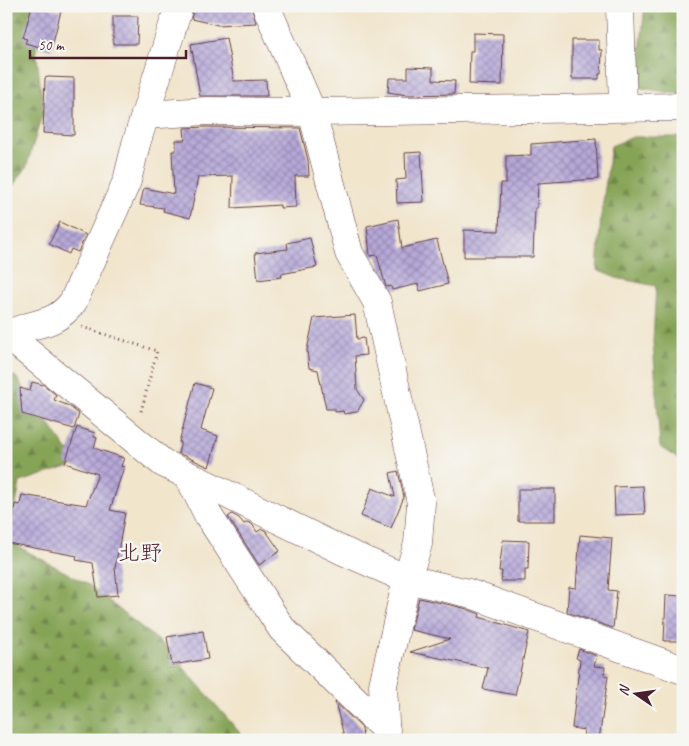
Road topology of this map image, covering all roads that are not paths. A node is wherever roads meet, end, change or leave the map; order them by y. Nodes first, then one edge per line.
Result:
1 (179, 6) edge
2 (266, 6) edge
3 (620, 6) edge
4 (623, 106) junction
5 (683, 107) edge
6 (312, 112) junction
7 (145, 115) junction
8 (7, 334) edge
9 (189, 477) junction
10 (407, 579) junction
11 (683, 670) edge
12 (386, 735) edge

1 - 7 street
2 - 6 street
3 - 4 street
4 - 5 street
4 - 6 street
6 - 7 street
6 - 10 street
7 - 8 street
8 - 9 street
9 - 10 street
9 - 12 street
10 - 11 street
10 - 12 street

